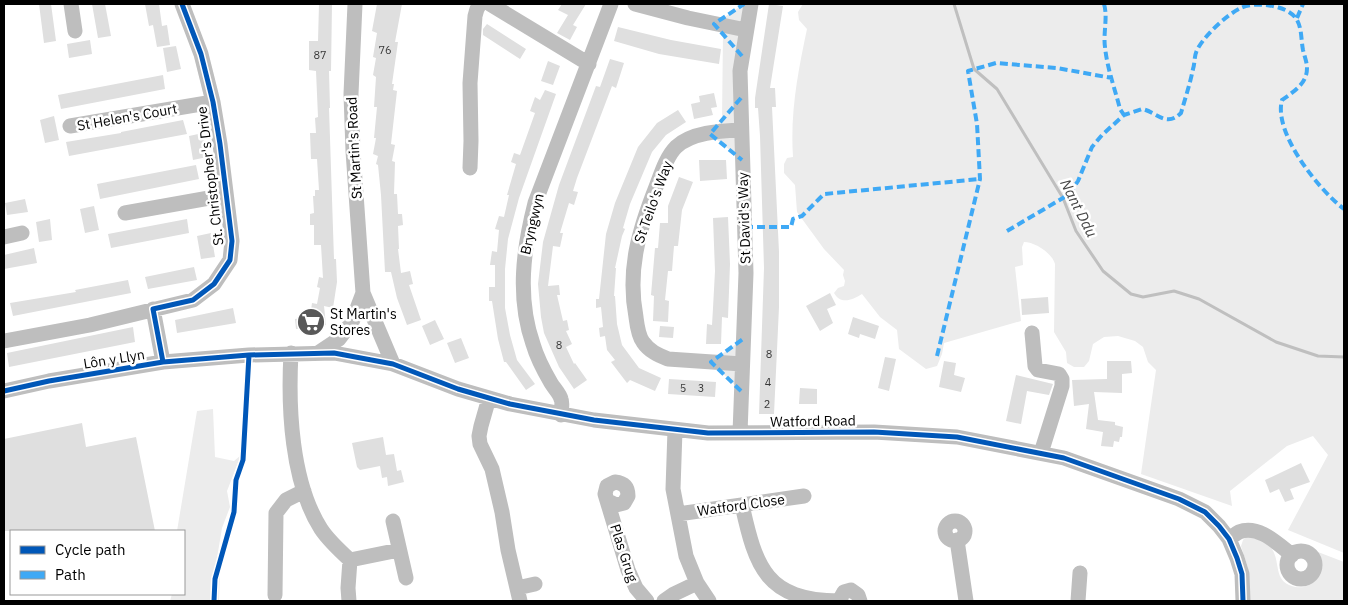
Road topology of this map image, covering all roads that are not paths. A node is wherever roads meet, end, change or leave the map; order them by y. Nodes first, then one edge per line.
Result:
1 (71, 4) edge
2 (182, 4) edge
3 (355, 4) edge
4 (480, 4) edge
5 (490, 4) edge
6 (611, 4) edge
7 (635, 4) edge
8 (751, 4) edge
9 (746, 30) junction
10 (75, 31) dead end
11 (589, 64) junction
12 (213, 102) junction
13 (70, 126) dead end
14 (741, 130) junction
15 (470, 168) dead end
16 (226, 195) junction
17 (125, 213) dead end
18 (22, 233) dead end
19 (4, 237) edge
20 (363, 293) junction
21 (153, 309) junction
22 (1032, 333) dead end
23 (4, 340) edge
24 (291, 353) junction
25 (318, 353) junction
26 (163, 362) junction
27 (393, 364) junction
28 (742, 364) junction
29 (4, 390) edge
30 (489, 398) junction
31 (561, 415) junction
32 (675, 430) junction
33 (740, 432) junction
34 (1041, 453) junction
35 (304, 491) junction
36 (804, 496) dead end
37 (608, 501) dead end
38 (742, 505) junction
39 (678, 514) junction
40 (393, 521) dead end
41 (1229, 539) junction
42 (957, 540) dead end
43 (398, 550) junction
44 (1292, 554) dead end
45 (350, 560) junction
46 (1080, 573) dead end
47 (406, 578) dead end
48 (697, 583) junction
49 (535, 584) dead end
50 (275, 595) dead end
51 (518, 595) edge
52 (349, 601) edge
53 (646, 601) edge
54 (664, 601) edge
55 (709, 601) edge
56 (839, 601) edge
57 (860, 601) edge
58 (966, 601) edge
59 (1078, 601) edge
60 (1242, 601) edge

1 - 10 street
2 - 12 street, St. Christopher's Drive
3 - 20 street, St Martin's Road
4 - 15 street
5 - 11 street
6 - 11 street, Bryngwyn
7 - 9 street
8 - 9 street, St David's Way
9 - 14 street, St David's Way
11 - 31 street, Bryngwyn
12 - 13 street, St Helen's Court
12 - 16 street, St. Christopher's Drive
14 - 28 street, St David's Way
14 - 28 street, St Teilo's Way
16 - 17 street
16 - 21 street, St. Christopher's Drive
18 - 19 street
20 - 25 street, St Martin's Road
20 - 27 street, St Martin's Road
21 - 23 street, St. Christopher's Drive
21 - 26 street
22 - 34 street
24 - 25 street, Lôn y Llyn
24 - 26 street, Lôn y Llyn
24 - 35 street
25 - 27 street, Watford Road
26 - 29 street, Lôn y Llyn
27 - 30 street, Watford Road
28 - 33 street, St David's Way
30 - 31 street, Watford Road
30 - 51 street
31 - 32 street, Watford Road
32 - 33 street, Watford Road
32 - 39 street
33 - 34 street, Watford Road
34 - 41 street, Watford Road
35 - 45 street
35 - 50 street
36 - 38 street, Watford Close
37 - 53 street, Plas Grug
38 - 39 street, Watford Close
38 - 56 street
39 - 48 street
40 - 43 street
41 - 44 street
41 - 60 street, Watford Road
42 - 58 street
43 - 45 street
43 - 47 street
45 - 52 street
46 - 59 street
48 - 54 street
48 - 55 street
49 - 51 street
56 - 57 street

